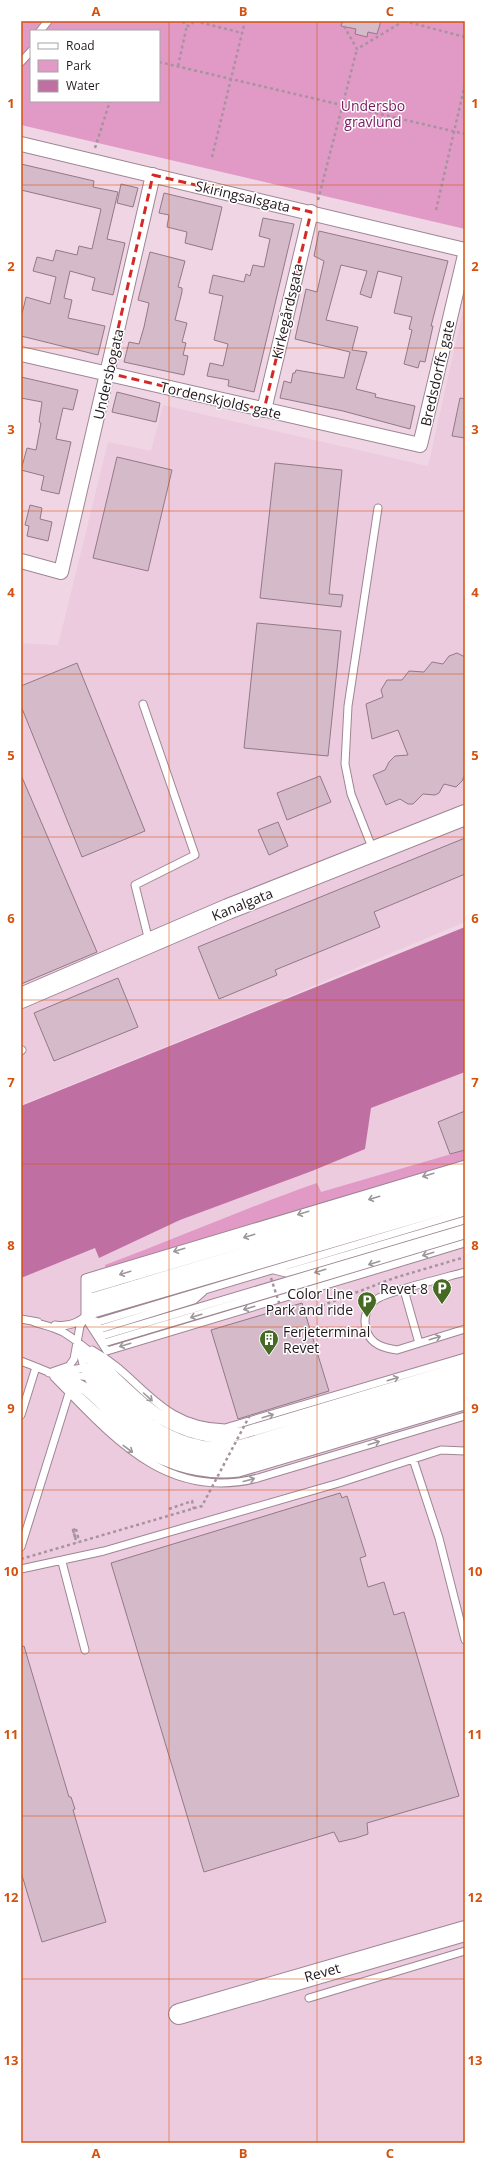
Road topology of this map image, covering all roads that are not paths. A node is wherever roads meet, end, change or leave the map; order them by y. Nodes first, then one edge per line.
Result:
1 (39, 21) edge
2 (48, 21) edge
3 (40, 30) edge
4 (30, 52) edge
5 (21, 62) edge
6 (21, 144) edge
7 (153, 175) junction
8 (313, 212) junction
9 (465, 250) edge
10 (465, 255) edge
11 (21, 354) edge
12 (108, 373) junction
13 (264, 410) junction
14 (420, 445) joint
15 (378, 508) dead end
16 (21, 561) edge
17 (143, 704) dead end
18 (465, 815) edge
19 (374, 852) junction
20 (150, 943) junction
21 (21, 998) edge
22 (465, 1164) edge
23 (465, 1171) edge
24 (465, 1178) edge
25 (465, 1185) edge
26 (465, 1192) edge
27 (465, 1198) edge
28 (465, 1205) edge
29 (465, 1212) edge
30 (465, 1220) edge
31 (465, 1228) edge
32 (465, 1235) edge
33 (465, 1243) edge
34 (273, 1270) junction
35 (465, 1272) edge
36 (286, 1273) junction
37 (277, 1284) junction
38 (205, 1290) junction
39 (404, 1290) junction
40 (194, 1300) junction
41 (210, 1304) junction
42 (85, 1317) junction
43 (21, 1319) edge
44 (34, 1322) junction
45 (465, 1329) edge
46 (76, 1341) junction
47 (419, 1343) junction
48 (465, 1357) edge
49 (21, 1361) edge
50 (465, 1364) edge
51 (36, 1367) junction
52 (465, 1370) edge
53 (49, 1373) junction
54 (85, 1374) junction
55 (465, 1376) edge
56 (465, 1382) edge
57 (465, 1388) edge
58 (69, 1393) junction
59 (465, 1394) edge
60 (465, 1400) edge
61 (465, 1406) edge
62 (21, 1415) edge
63 (465, 1416) edge
64 (465, 1451) edge
65 (413, 1459) junction
66 (21, 1547) edge
67 (62, 1562) junction
68 (21, 1568) edge
69 (465, 1640) edge
70 (85, 1650) dead end
71 (465, 1930) edge
72 (465, 1951) edge
73 (309, 1998) dead end
74 (179, 2014) dead end

1 - 3 lane
2 - 3 lane
4 - 5 lane
6 - 7 street, Skiringsalsgata
7 - 8 street, Skiringsalsgata
7 - 12 street, Undersbogata
8 - 9 street, Skiringsalsgata
8 - 13 street, Kirkegårdsgata
10 - 14 street, Bredsdorffs gate
11 - 12 street, Tordenskjolds gate
12 - 13 street, Tordenskjolds gate
12 - 16 street, Undersbogata
13 - 14 street, Tordenskjolds gate
15 - 19 lane
17 - 20 lane
18 - 19 main road, Kanalgata
19 - 20 main road, Kanalgata
20 - 21 main road, Kanalgata
22 -> 42 lane
23 -> 42 lane
24 - 42 lane
25 - 42 lane
26 - 42 lane
27 - 42 lane
28 - 42 lane
29 - 34 lane
30 - 36 lane
31 -> 37 lane
32 -> 42 lane
33 -> 42 lane
34 - 36 lane
34 - 38 lane
35 - 39 lane
36 - 37 lane
37 - 41 lane
38 - 40 lane
38 - 42 lane
39 - 47 lane
39 - 47 lane
40 - 41 lane
40 - 42 lane
41 - 42 lane
42 - 44 lane
42 - 46 lane
43 - 44 lane
44 - 46 lane
47 -> 45 lane
46 -> 48 lane
46 - 53 lane
46 - 54 lane
46 - 54 lane
46 - 54 lane
49 - 51 lane
50 - 54 lane
51 - 53 lane
51 - 62 lane
52 - 54 lane
53 - 54 lane
53 - 54 lane
53 - 54 lane
53 - 58 lane
54 - 55 lane
54 - 56 lane
54 - 57 lane
54 - 59 lane
54 - 60 lane
54 - 61 lane
58 -> 63 lane
58 - 66 lane
64 - 65 lane
65 - 67 lane
65 - 69 lane
67 - 68 lane
67 - 70 lane
71 - 74 main road, Revet
72 - 73 lane

